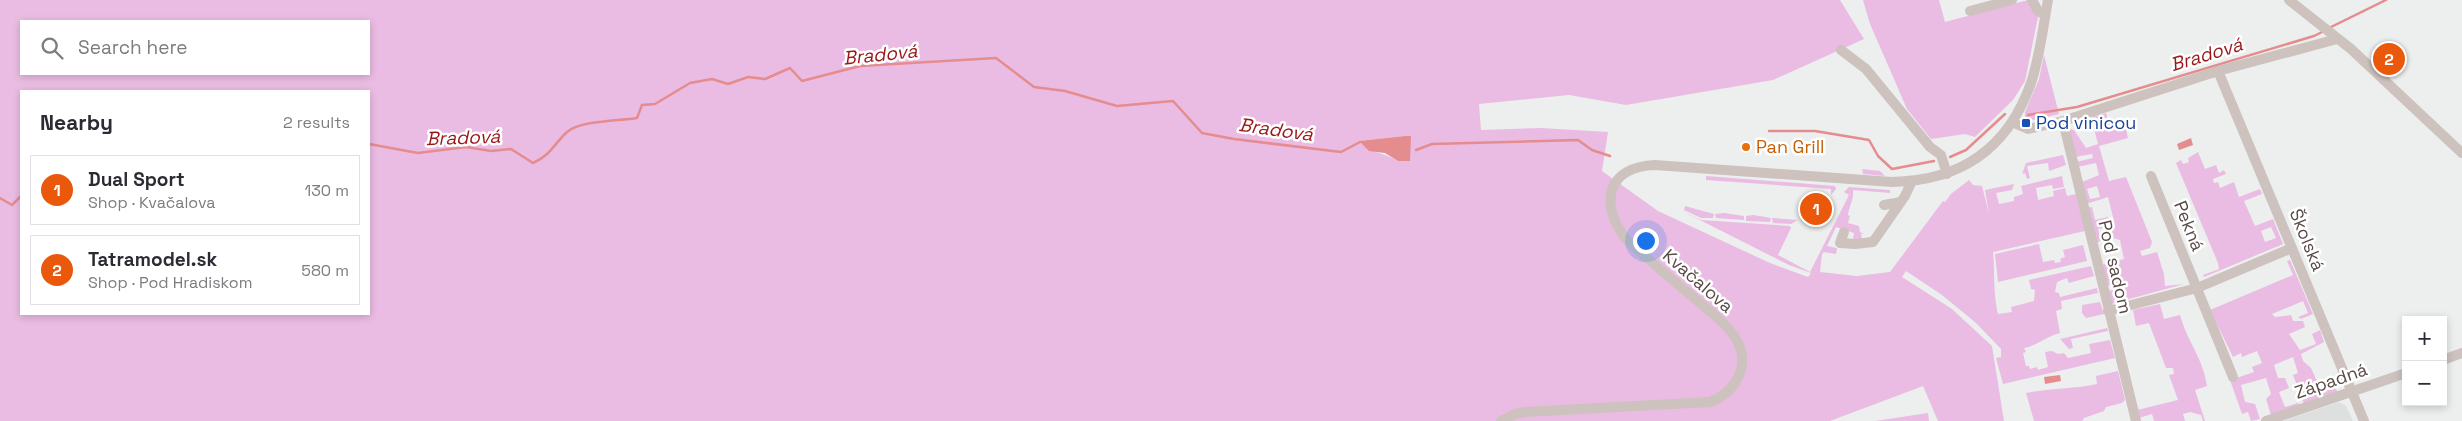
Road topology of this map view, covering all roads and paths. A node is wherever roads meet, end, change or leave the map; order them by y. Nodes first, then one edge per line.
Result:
1 (2012, 0) edge
2 (2032, 0) edge
3 (2048, 0) edge
4 (2289, 0) edge
5 (1970, 11) dead end
6 (2046, 15) junction
7 (2337, 39) junction
8 (1841, 50) dead end
9 (2218, 71) junction
10 (2063, 121) junction
11 (2012, 122) junction
12 (2462, 153) edge
13 (1947, 174) junction
14 (2151, 176) dead end
15 (1912, 181) junction
16 (1901, 202) junction
17 (1884, 205) dead end
18 (1844, 232) dead end
19 (2292, 248) junction
20 (2196, 288) junction
21 (2108, 311) junction
22 (2462, 353) edge
23 (2447, 359) edge
24 (2402, 374) edge
25 (2233, 378) dead end
26 (2352, 391) junction
27 (1501, 421) edge
28 (2136, 421) edge
29 (2266, 421) edge
30 (2364, 421) edge

1 - 5 street
2 - 6 street
3 - 6 street, Kvačalova
4 - 7 street
6 - 11 street, Kvačalova
7 - 9 street
7 - 12 street
8 - 13 street
9 - 10 street
9 - 19 street, Školská
10 - 11 street
10 - 21 street, Pod sadom
11 - 13 street, Kvačalova
13 - 15 street, Kvačalova
14 - 20 street, Pekná
15 - 16 street
15 - 27 street, Kvačalova
16 - 17 street
16 - 18 street
19 - 20 street
19 - 26 street, Školská
20 - 21 street
20 - 25 street, Pekná
21 - 28 street, Pod sadom
22 - 23 street
24 - 26 street, Západná
26 - 29 street, Západná
26 - 30 street, Školská

